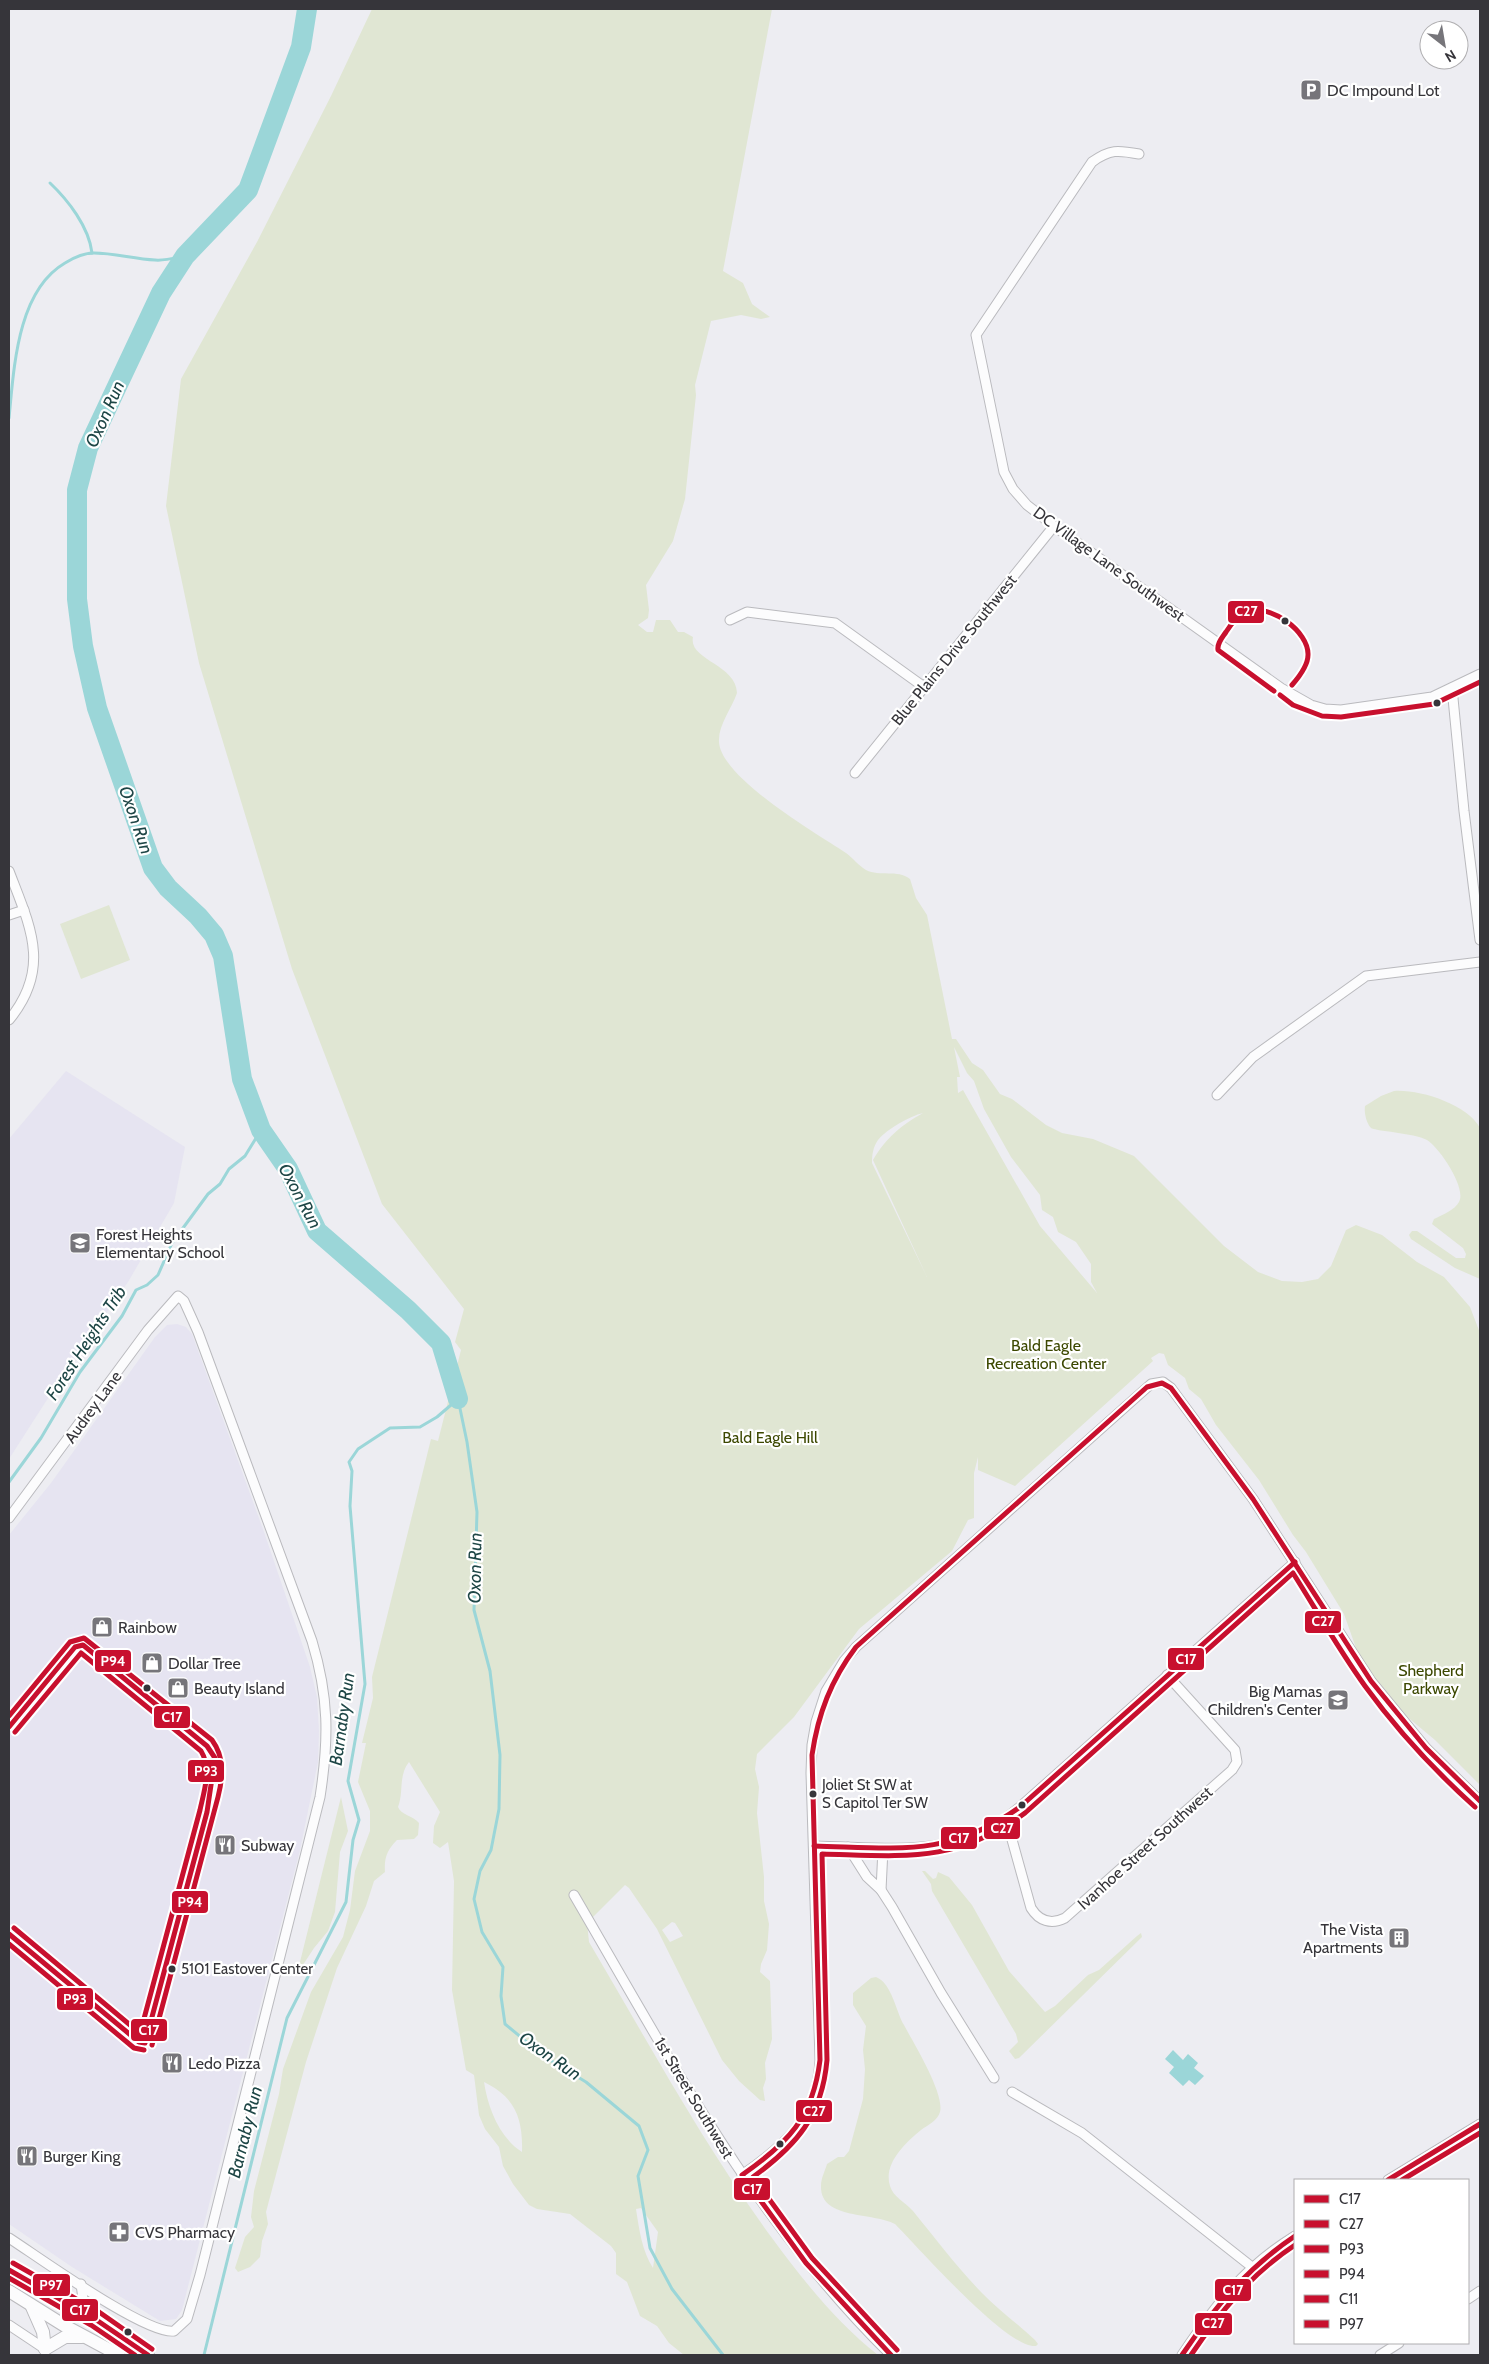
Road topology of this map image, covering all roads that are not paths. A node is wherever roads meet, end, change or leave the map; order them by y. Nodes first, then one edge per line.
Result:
1 (1139, 154) dead end
2 (1054, 526) junction
3 (730, 620) dead end
4 (1480, 674) edge
5 (924, 687) junction
6 (1452, 688) junction
7 (855, 773) dead end
8 (9, 871) edge
9 (24, 910) junction
10 (9, 915) edge
11 (1480, 940) edge
12 (1480, 962) edge
13 (9, 1020) edge
14 (1217, 1095) dead end
15 (9, 1518) edge
16 (1295, 1562) junction
17 (1167, 1676) junction
18 (1480, 1801) edge
19 (1006, 1818) junction
20 (814, 1846) junction
21 (848, 1847) junction
22 (883, 1849) junction
23 (881, 1890) junction
24 (574, 1895) dead end
25 (994, 2078) dead end
26 (1012, 2092) dead end
27 (1480, 2124) edge
28 (742, 2175) junction
29 (1390, 2179) edge
30 (1294, 2237) edge
31 (9, 2238) edge
32 (1252, 2267) junction
33 (9, 2270) edge
34 (81, 2284) junction
35 (9, 2291) edge
36 (1480, 2291) edge
37 (1469, 2298) edge
38 (31, 2305) junction
39 (95, 2320) junction
40 (9, 2326) edge
41 (87, 2337) junction
42 (1397, 2344) edge
43 (45, 2349) junction
44 (119, 2355) edge
45 (148, 2355) edge
46 (891, 2355) edge
47 (1182, 2355) edge
48 (1380, 2355) edge

1 - 2 street, DC Village Lane Southwest
2 - 5 street, Blue Plains Drive Southwest
2 - 6 street, DC Village Lane Southwest
3 - 5 street
4 - 6 street
5 - 7 street, Blue Plains Drive Southwest
6 - 11 street
8 - 9 street
9 - 10 street
9 - 13 street
12 - 14 street
15 - 34 street, Audrey Lane
16 - 17 street
16 - 18 street
16 - 20 street
17 - 19 street
17 - 19 street, Ivanhoe Street Southwest
19 - 22 street
20 - 21 street
20 - 28 street
21 - 22 street
21 - 23 street
22 - 23 street
23 - 25 street
24 - 28 street, 1st Street Southwest
26 - 32 street
27 - 29 street
28 - 46 street, 1st Street Southwest
30 - 32 street
31 - 34 street
32 - 47 street
33 - 39 main road
34 - 39 street
35 - 38 main road
36 - 37 street
38 - 41 main road
38 - 43 main road
39 - 45 main road
40 - 43 street
41 - 43 main road
41 - 44 main road
42 - 48 street

